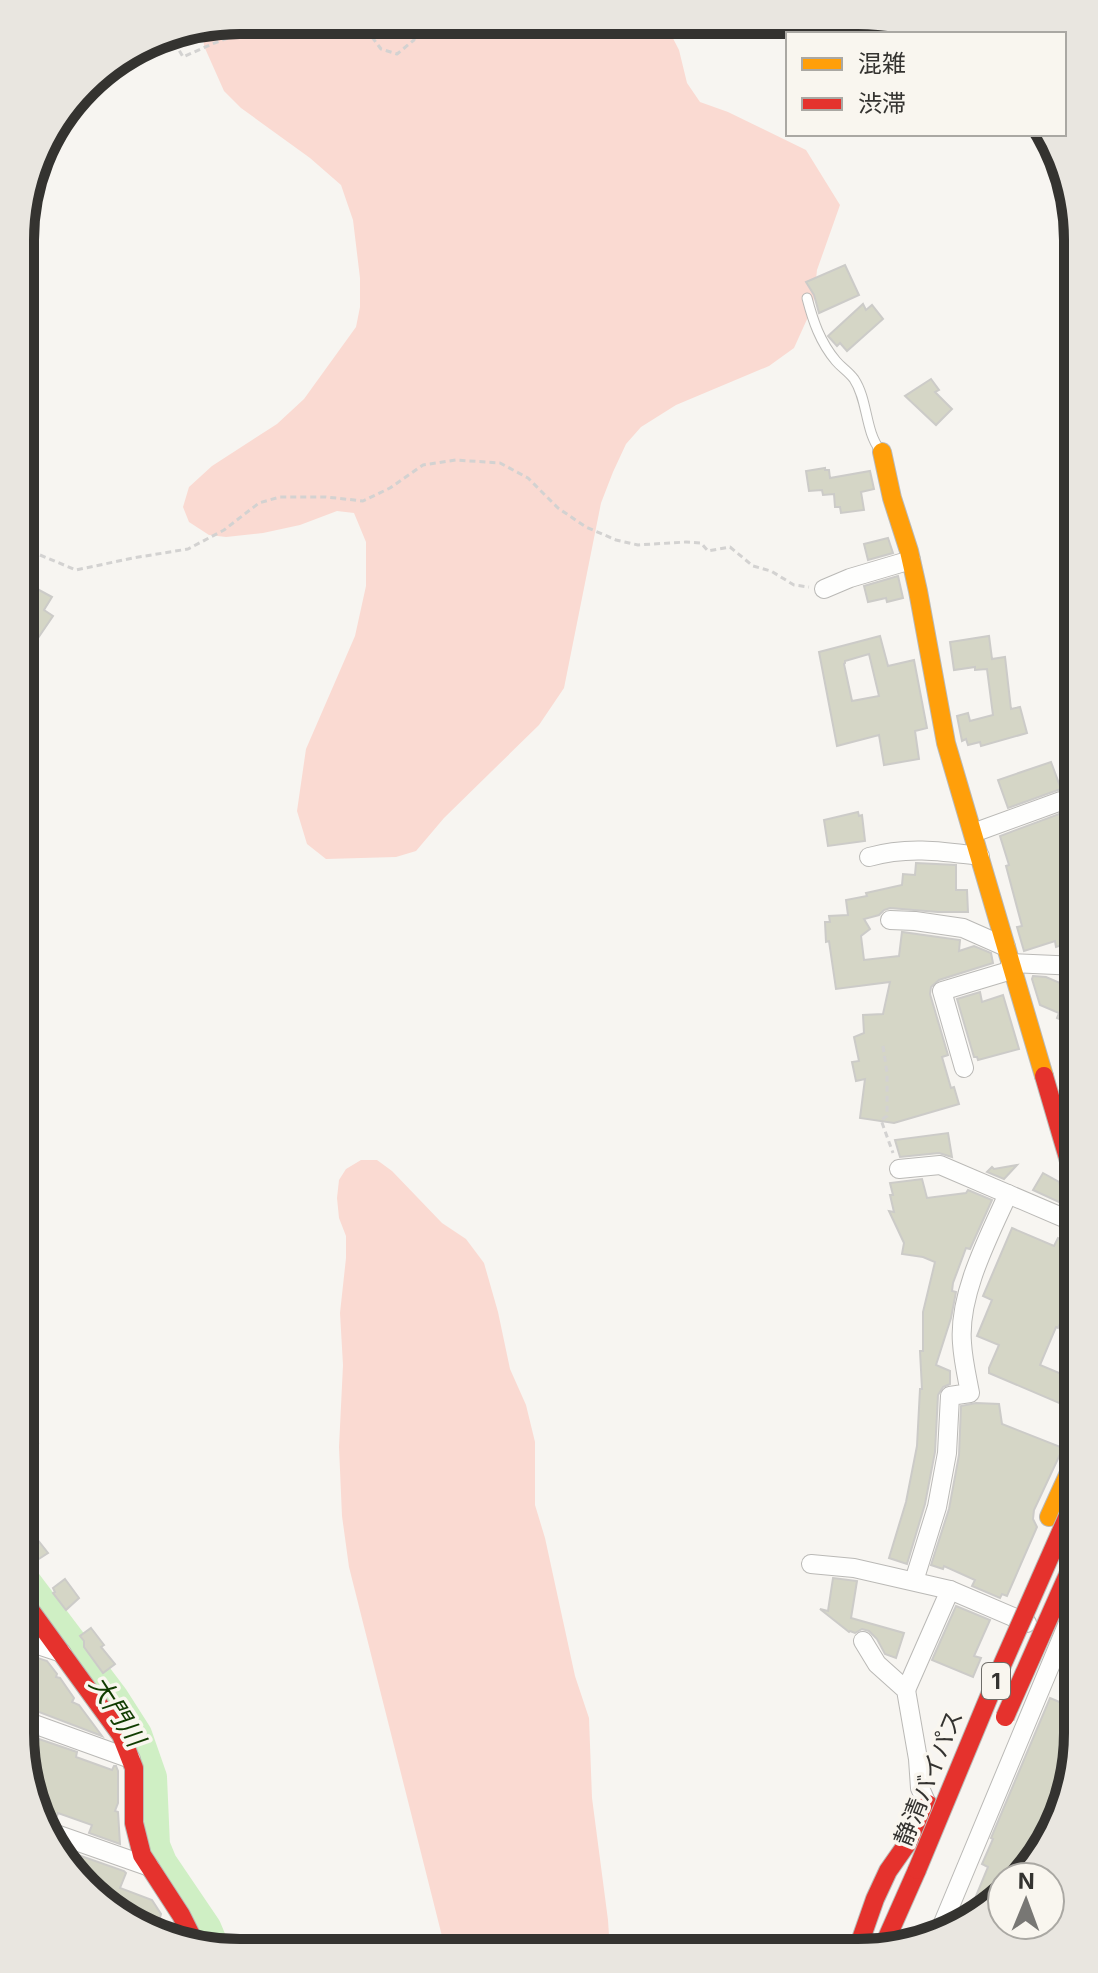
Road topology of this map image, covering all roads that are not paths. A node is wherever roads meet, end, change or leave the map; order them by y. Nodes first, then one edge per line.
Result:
1 (807, 298) dead end
2 (882, 452) joint
3 (911, 560) junction
4 (824, 589) road end
5 (1061, 801) dead end
6 (973, 833) junction
7 (980, 856) junction
8 (869, 857) dead end
9 (890, 920) dead end
10 (1009, 960) junction
11 (1064, 965) edge
12 (964, 1068) dead end
13 (1064, 1145) edge
14 (899, 1169) road end
15 (1008, 1194) junction
16 (1064, 1218) edge
17 (1064, 1485) edge
18 (1064, 1525) edge
19 (811, 1564) dead end
20 (914, 1581) junction
21 (1064, 1583) edge
22 (950, 1590) junction
23 (34, 1615) edge
24 (1007, 1615) junction
25 (1064, 1638) edge
26 (863, 1641) dead end
27 (34, 1644) edge
28 (1064, 1651) edge
29 (62, 1653) junction
30 (906, 1690) junction
31 (34, 1724) edge
32 (997, 1734) dead end
33 (131, 1759) junction
34 (927, 1804) junction
35 (62, 1836) edge
36 (150, 1867) junction
37 (930, 1874) junction
38 (915, 1917) dead end
39 (945, 1920) edge
40 (190, 1933) edge
41 (890, 1936) edge
42 (861, 1939) edge

1 - 2 lane
2 - 3 main road
3 - 4 street
3 - 6 main road
5 - 6 street
6 - 7 main road
7 - 8 street
7 - 10 main road
9 - 10 street
10 - 11 street
10 - 12 street
10 - 13 main road
14 - 15 street
15 - 16 street
15 - 20 street
17 - 24 main road
18 - 37 main road, 静清バイパス / 1, bridge
19 - 20 street
20 - 22 street
21 - 32 main road, 静清バイパス / 1, bridge
22 - 24 street
22 - 30 street
23 - 29 main road
24 - 25 street
24 - 34 main road
26 - 30 street
27 - 29 street
28 - 39 street
29 - 33 main road
30 - 34 street
31 - 33 street
33 - 36 main road
34 - 42 main road
35 - 36 street
36 - 40 main road
37 - 38 main road, 静清バイパス / 1
37 - 41 main road, 静清バイパス / 1

